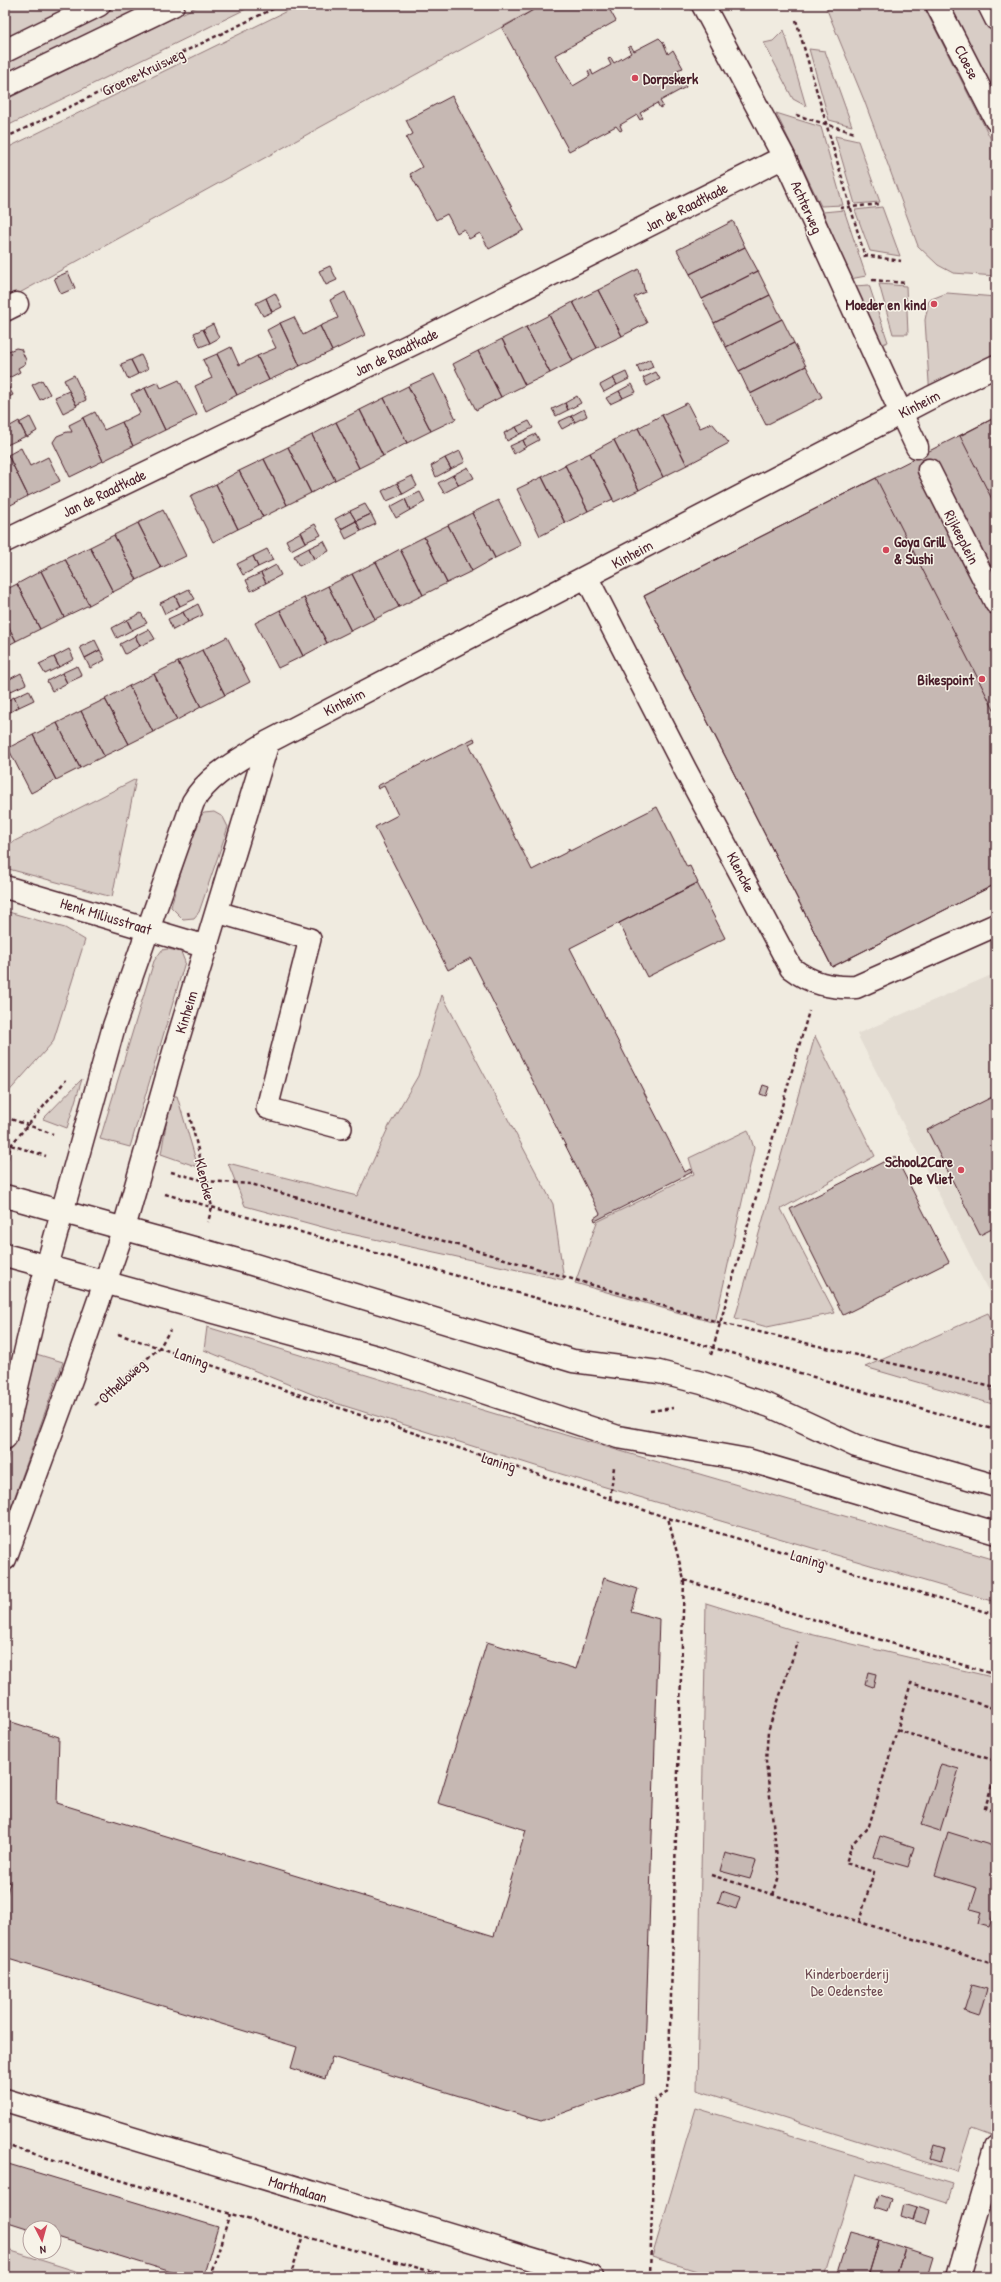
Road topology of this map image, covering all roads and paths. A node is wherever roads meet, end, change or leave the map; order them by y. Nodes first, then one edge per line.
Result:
1 (99, 5) edge
2 (173, 5) edge
3 (281, 5) edge
4 (703, 5) edge
5 (937, 5) edge
6 (989, 5) edge
7 (996, 19) edge
8 (796, 20) dead end
9 (5, 51) edge
10 (5, 86) edge
11 (996, 120) edge
12 (5, 138) edge
13 (784, 157) junction
14 (881, 204) dead end
15 (850, 207) junction
16 (809, 211) junction
17 (864, 256) junction
18 (901, 261) dead end
19 (866, 262) dead end
20 (870, 274) dead end
21 (874, 287) dead end
22 (996, 366) edge
23 (901, 414) junction
24 (917, 447) dead end
25 (929, 470) dead end
26 (5, 541) edge
27 (587, 578) junction
28 (996, 604) edge
29 (268, 742) junction
30 (5, 887) edge
31 (217, 912) junction
32 (996, 925) edge
33 (147, 929) junction
34 (207, 947) junction
35 (817, 984) junction
36 (68, 1078) dead end
37 (187, 1105) dead end
38 (5, 1117) edge
39 (27, 1125) junction
40 (342, 1128) dead end
41 (81, 1144) junction
42 (11, 1145) junction
43 (74, 1164) junction
44 (5, 1166) edge
45 (139, 1174) junction
46 (206, 1182) junction
47 (5, 1196) edge
48 (212, 1207) junction
49 (63, 1210) junction
50 (124, 1228) junction
51 (201, 1250) junction
52 (5, 1255) edge
53 (47, 1265) junction
54 (105, 1282) junction
55 (183, 1304) junction
56 (721, 1323) junction
57 (90, 1325) junction
58 (160, 1347) junction
59 (714, 1348) junction
60 (996, 1388) edge
61 (92, 1408) dead end
62 (996, 1430) edge
63 (5, 1438) edge
64 (996, 1486) edge
65 (668, 1518) junction
66 (996, 1533) edge
67 (5, 1559) edge
68 (684, 1580) junction
69 (996, 1615) edge
70 (798, 1642) dead end
71 (996, 1675) edge
72 (996, 1709) edge
73 (897, 1730) junction
74 (996, 1761) edge
75 (996, 1772) edge
76 (996, 1812) edge
77 (711, 1875) dead end
78 (773, 1895) junction
79 (859, 1922) junction
80 (996, 1965) edge
81 (5, 2100) edge
82 (5, 2145) edge
83 (996, 2148) edge
84 (230, 2214) junction
85 (303, 2236) junction
86 (210, 2277) edge
87 (290, 2277) edge
88 (451, 2277) edge
89 (592, 2277) edge
90 (650, 2277) edge
91 (958, 2277) edge

1 - 9 street
2 - 10 street
3 - 12 path, Groene Kruisweg
4 - 13 street, Achterweg
5 - 11 street, Cloese
6 - 7 street
8 - 15 path
13 - 16 street, Achterweg
13 - 26 street, Jan de Raadtkade
14 - 15 path
15 - 16 path
15 - 17 path
16 - 23 street, Achterweg
17 - 18 path
17 - 19 path
20 - 21 path
22 - 23 street, Kinheim
23 - 24 street
23 - 27 street, Kinheim
25 - 28 street, Rijkeeplein
27 - 29 street, Kinheim
27 - 35 street, Klencke
29 - 31 street, Kinheim
29 - 33 street, Kinheim
30 - 33 street, Henk Miliusstraat
31 - 34 street, Kinheim
31 - 40 lane
32 - 35 street, Klencke
33 - 34 street, Henk Miliusstraat
33 - 41 street, Kinheim
34 - 45 street, Kinheim
35 - 56 path
36 - 39 path
37 - 46 path, Klencke
38 - 39 path
39 - 41 path
39 - 42 path
41 - 43 street, Kinheim
42 - 43 path
42 - 44 path
43 - 49 street, Kinheim
45 - 46 path
45 - 48 path
45 - 50 street, Kinheim
46 - 48 path, Klencke
46 - 56 path
47 - 49 street
48 - 51 path, Klencke
48 - 59 path
49 - 50 street
49 - 53 street
50 - 51 street
50 - 54 street, Kinheim
51 - 64 street
52 - 53 street
53 - 54 street
53 - 63 street
54 - 55 street
54 - 57 street
55 - 58 path, Othelloweg
55 - 66 street
56 - 59 path
56 - 60 path
57 - 58 path, Laning
57 - 67 street
58 - 61 path, Othelloweg
58 - 65 path, Laning
59 - 62 path
65 - 68 path
65 - 69 path, Laning
68 - 71 path
68 - 90 path
70 - 78 path
72 - 73 path
73 - 74 path
73 - 79 path
75 - 76 path
77 - 78 path
78 - 79 path
79 - 80 path
81 - 89 street, Marthalaan
82 - 84 path
83 - 91 street
84 - 85 path
84 - 86 path
85 - 87 path
85 - 88 path

